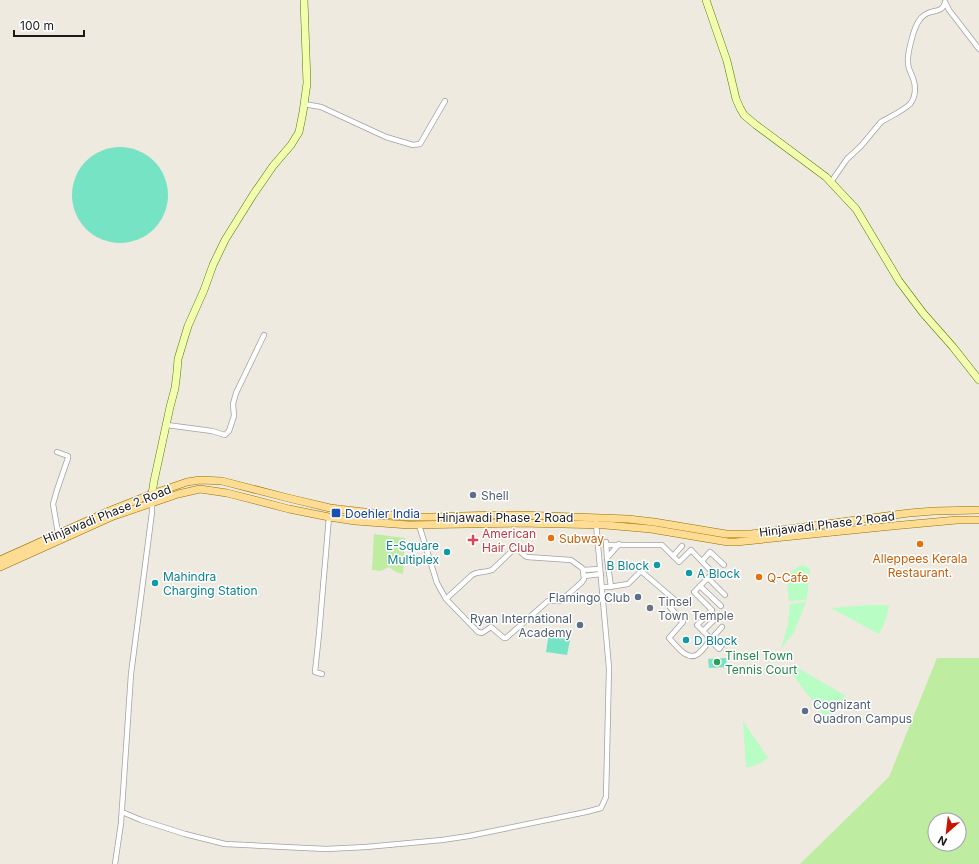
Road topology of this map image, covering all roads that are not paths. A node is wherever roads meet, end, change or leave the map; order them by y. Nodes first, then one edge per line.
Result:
1 (304, 0) edge
2 (706, 0) edge
3 (945, 2) edge
4 (979, 49) edge
5 (445, 101) dead end
6 (304, 104) junction
7 (830, 182) junction
8 (264, 335) dead end
9 (979, 380) edge
10 (166, 425) junction
11 (57, 452) dead end
12 (152, 494) junction
13 (152, 502) junction
14 (330, 508) junction
15 (979, 510) edge
16 (329, 517) junction
17 (979, 520) edge
18 (596, 521) junction
19 (419, 525) junction
20 (58, 533) junction
21 (619, 544) junction
22 (682, 546) dead end
23 (673, 556) junction
24 (607, 558) junction
25 (0, 560) edge
26 (702, 561) junction
27 (724, 565) dead end
28 (0, 567) edge
29 (600, 571) junction
30 (584, 573) junction
31 (708, 578) junction
32 (700, 586) junction
33 (602, 587) junction
34 (611, 587) junction
35 (725, 594) dead end
36 (446, 599) junction
37 (721, 606) dead end
38 (720, 615) dead end
39 (722, 627) dead end
40 (704, 631) junction
41 (710, 639) junction
42 (725, 641) dead end
43 (322, 674) dead end
44 (122, 812) junction
45 (115, 864) edge

1 - 6 street
2 - 7 street
3 - 4 street
3 - 7 street
5 - 6 street
6 - 10 street
7 - 9 street
8 - 10 street
10 - 12 street
11 - 20 street
12 - 13 street
12 - 14 main road, Hinjawadi Phase 2 Road
12 - 20 main road, Hinjawadi Phase 2 Road
13 - 16 main road, Hinjawadi Phase 2 Road
13 - 28 main road, Hinjawadi Phase 2 Road
13 - 44 street
14 - 16 main road
14 - 18 main road, Hinjawadi Phase 2 Road
15 - 18 main road, Hinjawadi Phase 2 Road
16 - 19 main road, Hinjawadi Phase 2 Road
16 - 43 street
17 - 18 main road, Hinjawadi Phase 2 Road
18 - 19 main road, Hinjawadi Phase 2 Road
18 - 29 street
19 - 36 street
20 - 25 main road, Hinjawadi Phase 2 Road
21 - 23 street
21 - 24 street
21 - 24 street
22 - 23 street
23 - 26 street
24 - 34 street
26 - 27 street
26 - 31 street
29 - 30 street
29 - 33 street
30 - 36 street
30 - 36 street
31 - 32 street
31 - 35 street
32 - 37 street
32 - 40 street
33 - 34 street
33 - 44 street
34 - 41 street
38 - 40 street
39 - 41 street
40 - 41 street
41 - 42 street
44 - 45 street

